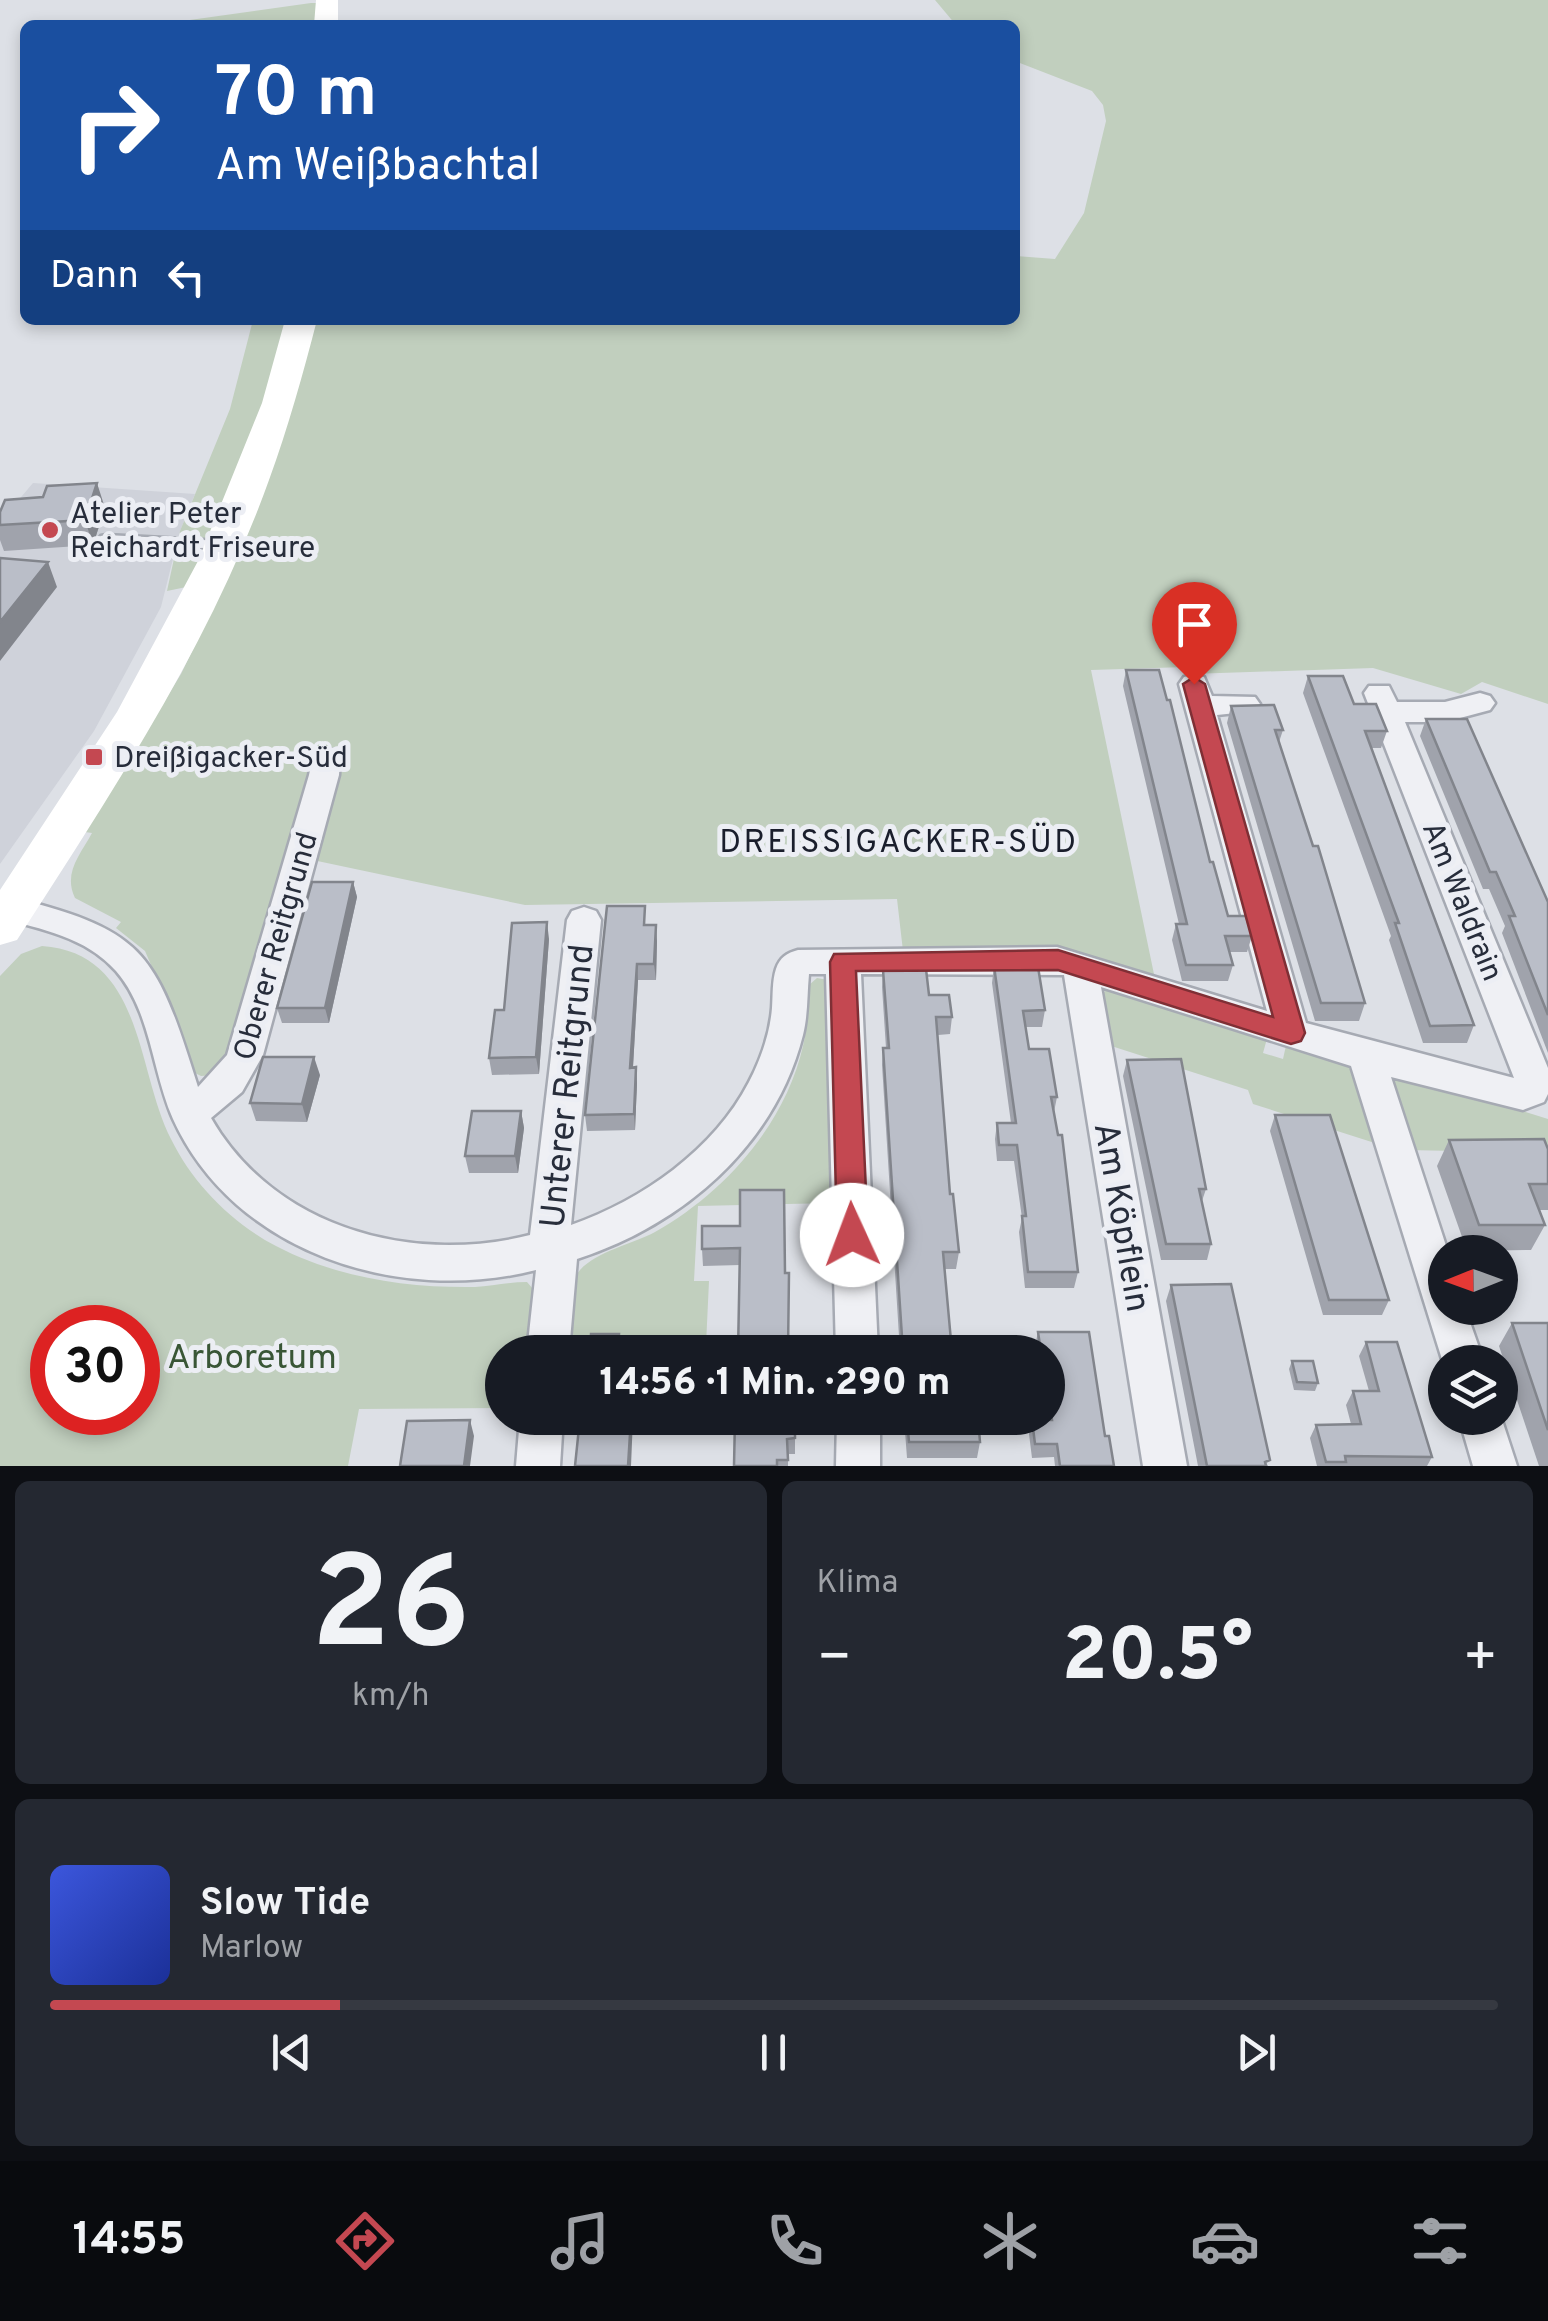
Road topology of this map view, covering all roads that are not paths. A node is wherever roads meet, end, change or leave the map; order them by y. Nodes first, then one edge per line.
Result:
1 (300, 325) edge
2 (106, 540) dead end
3 (225, 545) junction
4 (1480, 703) dead end
5 (1245, 704) edge
6 (324, 758) dead end
7 (4, 914) edge
8 (584, 920) dead end
9 (843, 962) junction
10 (1080, 968) junction
11 (1291, 1033) junction
12 (1366, 1056) junction
13 (189, 1113) junction
14 (553, 1250) junction
15 (1428, 1253) edge
16 (549, 1335) edge
17 (856, 1335) edge
18 (541, 1435) edge
19 (859, 1435) edge
20 (1486, 1435) edge
21 (538, 1466) edge
22 (858, 1466) edge
23 (1165, 1466) edge
24 (1496, 1466) edge

1 - 3 main road
2 - 3 lane
3 - 7 main road
4 - 12 street, Am Waldrain
5 - 11 street
6 - 13 street, Oberer Reitgrund
7 - 13 street
8 - 14 street, Unterer Reitgrund
9 - 10 street
9 - 14 street
9 - 17 street
10 - 11 street
10 - 23 street, Am Köpflein
11 - 12 street
12 - 15 street
13 - 14 street
14 - 16 street, Unterer Reitgrund
18 - 21 street
19 - 22 street
20 - 24 street

